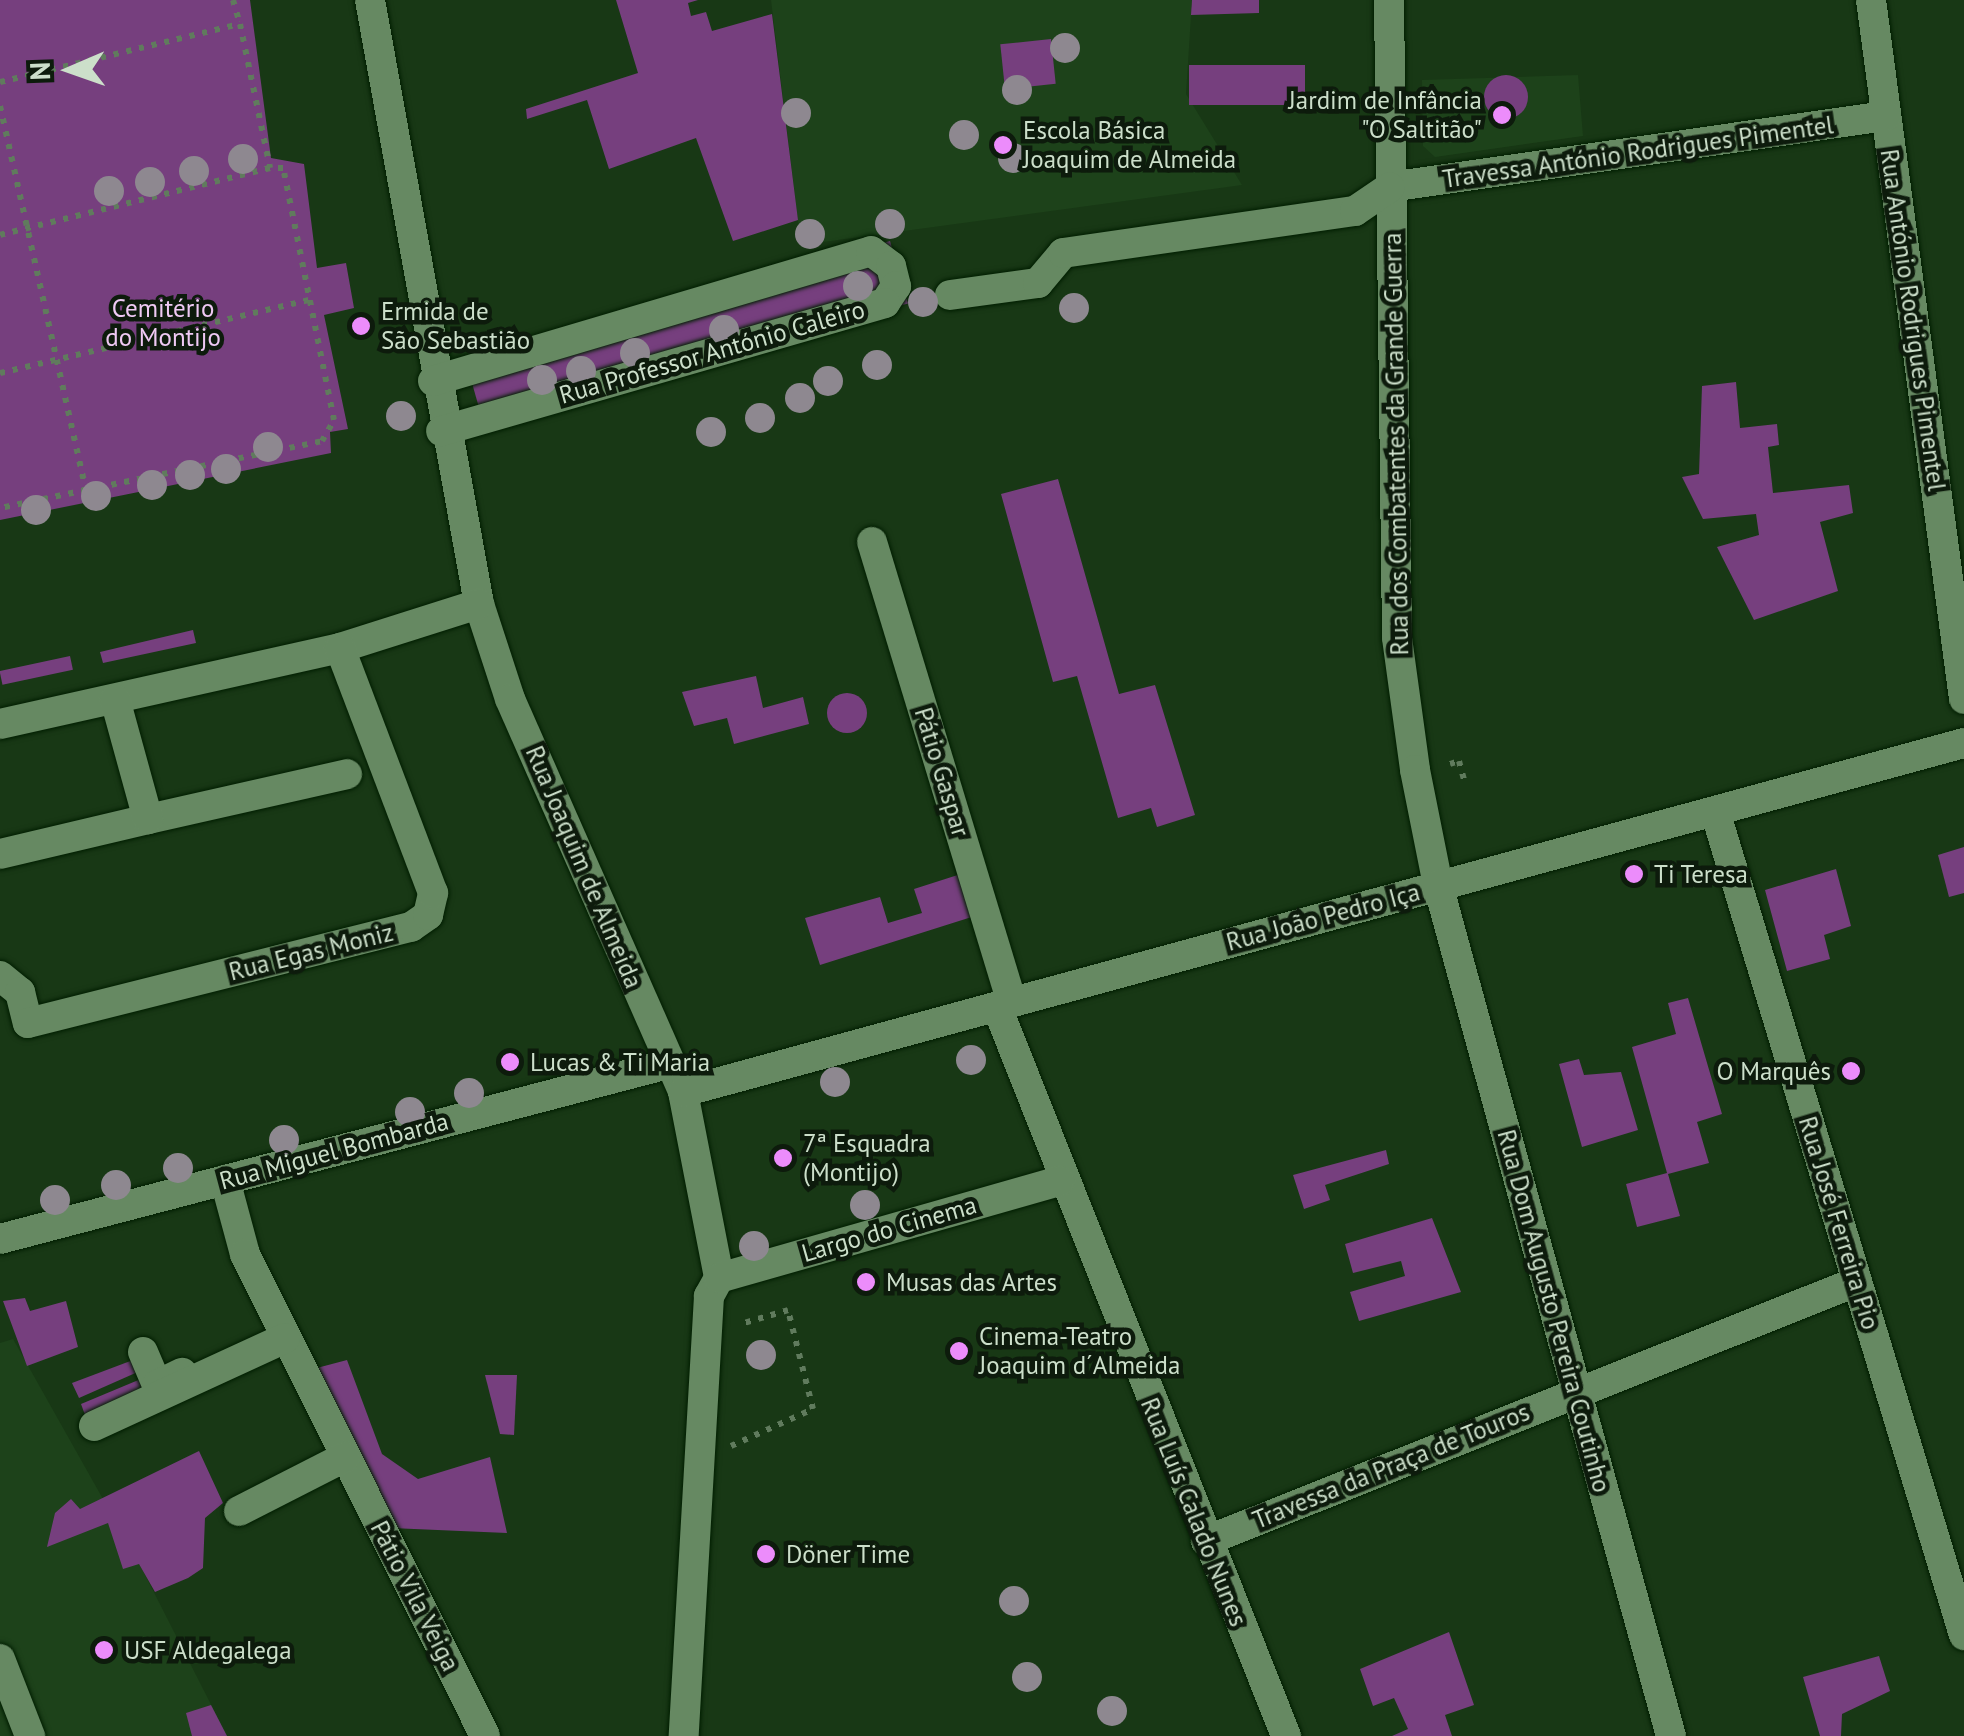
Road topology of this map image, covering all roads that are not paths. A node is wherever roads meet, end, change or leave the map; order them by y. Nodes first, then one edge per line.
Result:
1 (370, 0) edge
2 (1390, 0) edge
3 (1872, 0) edge
4 (1886, 116) junction
5 (1390, 188) junction
6 (950, 295) dead end
7 (433, 381) junction
8 (441, 432) junction
9 (872, 542) dead end
10 (479, 604) junction
11 (340, 648) junction
12 (115, 698) junction
13 (1964, 699) edge
14 (0, 724) edge
15 (1964, 742) edge
16 (347, 774) dead end
17 (1715, 811) junction
18 (148, 819) junction
19 (0, 854) edge
20 (1438, 886) junction
21 (0, 976) edge
22 (1004, 1004) junction
23 (668, 1064) junction
24 (683, 1092) junction
25 (225, 1180) junction
26 (1058, 1180) junction
27 (0, 1239) edge
28 (719, 1278) junction
29 (1856, 1282) junction
30 (283, 1332) junction
31 (143, 1352) dead end
32 (1575, 1392) junction
33 (94, 1426) dead end
34 (346, 1456) junction
35 (239, 1511) dead end
36 (1206, 1541) junction
37 (1964, 1634) edge
38 (0, 1659) edge
39 (30, 1736) edge
40 (485, 1736) edge
41 (684, 1736) edge
42 (1286, 1736) edge
43 (1671, 1736) edge

1 - 7 street, Rua Joaquim de Almeida
2 - 5 street, Rua dos Combatentes da Grande Guerra
3 - 4 street, Rua António Rodrigues Pimentel
4 - 5 street, Travessa António Rodrigues Pimentel
4 - 13 street, Rua António Rodrigues Pimentel
5 - 6 street
5 - 20 street, Rua dos Combatentes da Grande Guerra
7 - 8 street, Rua Joaquim de Almeida
7 - 8 street, Rua Professor António Caleiro
8 - 10 street, Rua Joaquim de Almeida
9 - 22 street, Pátio Gaspar
10 - 11 street
10 - 23 street, Rua Joaquim de Almeida
11 - 12 street
11 - 21 street, Rua Egas Moniz
12 - 14 street
12 - 18 street
15 - 17 street, Rua João Pedro Iça
16 - 18 street
17 - 20 street, Rua João Pedro Iça
17 - 29 street, Rua José Ferreira Pio
18 - 19 street
20 - 22 street, Rua João Pedro Iça
20 - 32 street, Rua Dom Augusto Pereira Coutinho
22 - 24 street, Rua João Pedro Iça
22 - 26 street, Rua Luís Calado Nunes
23 - 24 street, Rua Joaquim de Almeida
23 - 25 street, Rua Miguel Bombarda
24 - 28 street, Rua Joaquim de Almeida
25 - 27 street, Rua Miguel Bombarda
25 - 30 street, Pátio Vila Veiga
26 - 28 street, Largo do Cinema
26 - 36 street, Rua Luís Calado Nunes
28 - 41 street, Rua Joaquim de Almeida
29 - 32 street, Travessa da Praça de Touros
29 - 37 street, Rua José Ferreira Pio
30 - 31 street
30 - 33 street
30 - 34 street, Pátio Vila Veiga
32 - 36 street, Travessa da Praça de Touros
32 - 43 street, Rua Dom Augusto Pereira Coutinho
34 - 35 street
34 - 40 street, Pátio Vila Veiga
36 - 42 street, Rua Luís Calado Nunes
38 - 39 street

